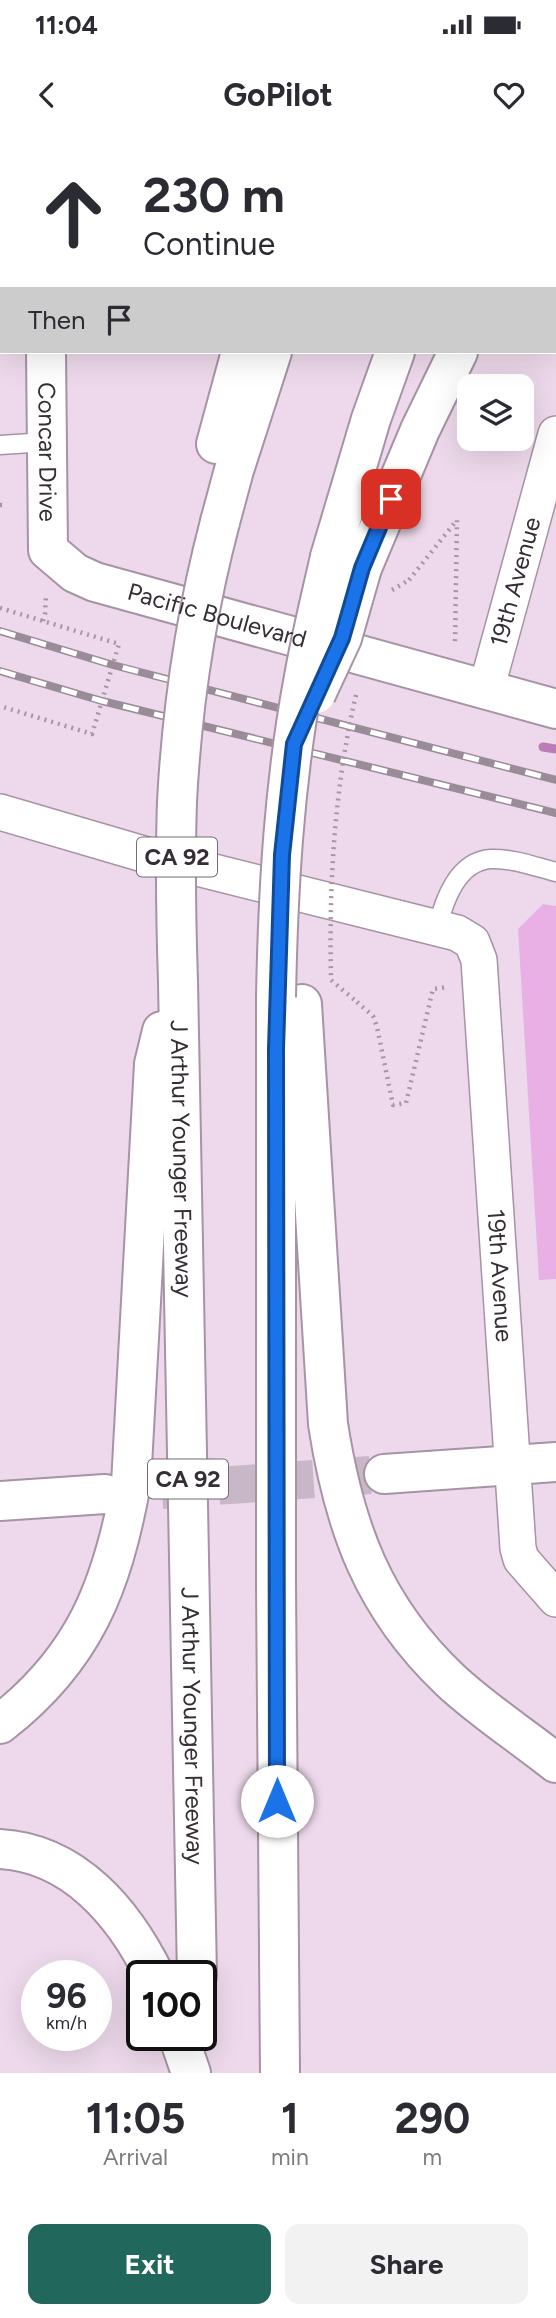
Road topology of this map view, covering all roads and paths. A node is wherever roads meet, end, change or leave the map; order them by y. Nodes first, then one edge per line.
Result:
1 (46, 354) edge
2 (240, 354) edge
3 (271, 354) edge
4 (394, 354) edge
5 (457, 354) edge
6 (556, 434) edge
7 (47, 443) junction
8 (0, 445) edge
9 (210, 521) junction
10 (48, 550) joint
11 (358, 573) junction
12 (0, 608) edge
13 (454, 646) dead end
14 (359, 683) dead end
15 (486, 690) junction
16 (0, 706) edge
17 (556, 709) edge
18 (0, 812) edge
19 (556, 872) edge
20 (437, 928) junction
21 (178, 982) junction
22 (480, 984) junction
23 (289, 1000) junction
24 (556, 1462) edge
25 (513, 1465) junction
26 (383, 1474) tunnel mouth
27 (104, 1494) tunnel mouth
28 (0, 1501) edge
29 (556, 1599) edge
30 (0, 1724) edge
31 (556, 1763) edge
32 (0, 1849) edge
33 (146, 1960) edge
34 (197, 1960) edge
35 (183, 2051) edge
36 (198, 2051) edge
37 (191, 2073) edge
38 (199, 2073) edge
39 (280, 2073) edge

1 - 7 main road, Concar Drive
2 - 9 main road
3 - 9 main road, J Arthur Younger Freeway / CA 92
4 - 11 main road
5 - 11 main road
6 - 15 street, 19th Avenue
7 - 8 lane
7 - 10 main road, Concar Drive
9 - 21 main road, J Arthur Younger Freeway / CA 92, bridge
10 - 15 main road, Pacific Boulevard
11 - 13 path, bridge
11 - 23 main road, bridge
12 - 16 path
14 - 22 path, bridge
15 - 17 main road, Pacific Boulevard
18 - 20 street
19 - 20 lane
20 - 22 street, 19th Avenue
21 - 30 main road
21 - 34 main road, J Arthur Younger Freeway / CA 92
22 - 25 street, 19th Avenue
23 - 31 main road
23 - 39 main road
24 - 25 main road
25 - 26 main road
25 - 29 street, 19th Avenue
27 - 28 main road
32 - 33 main road
35 - 37 main road
36 - 38 main road

